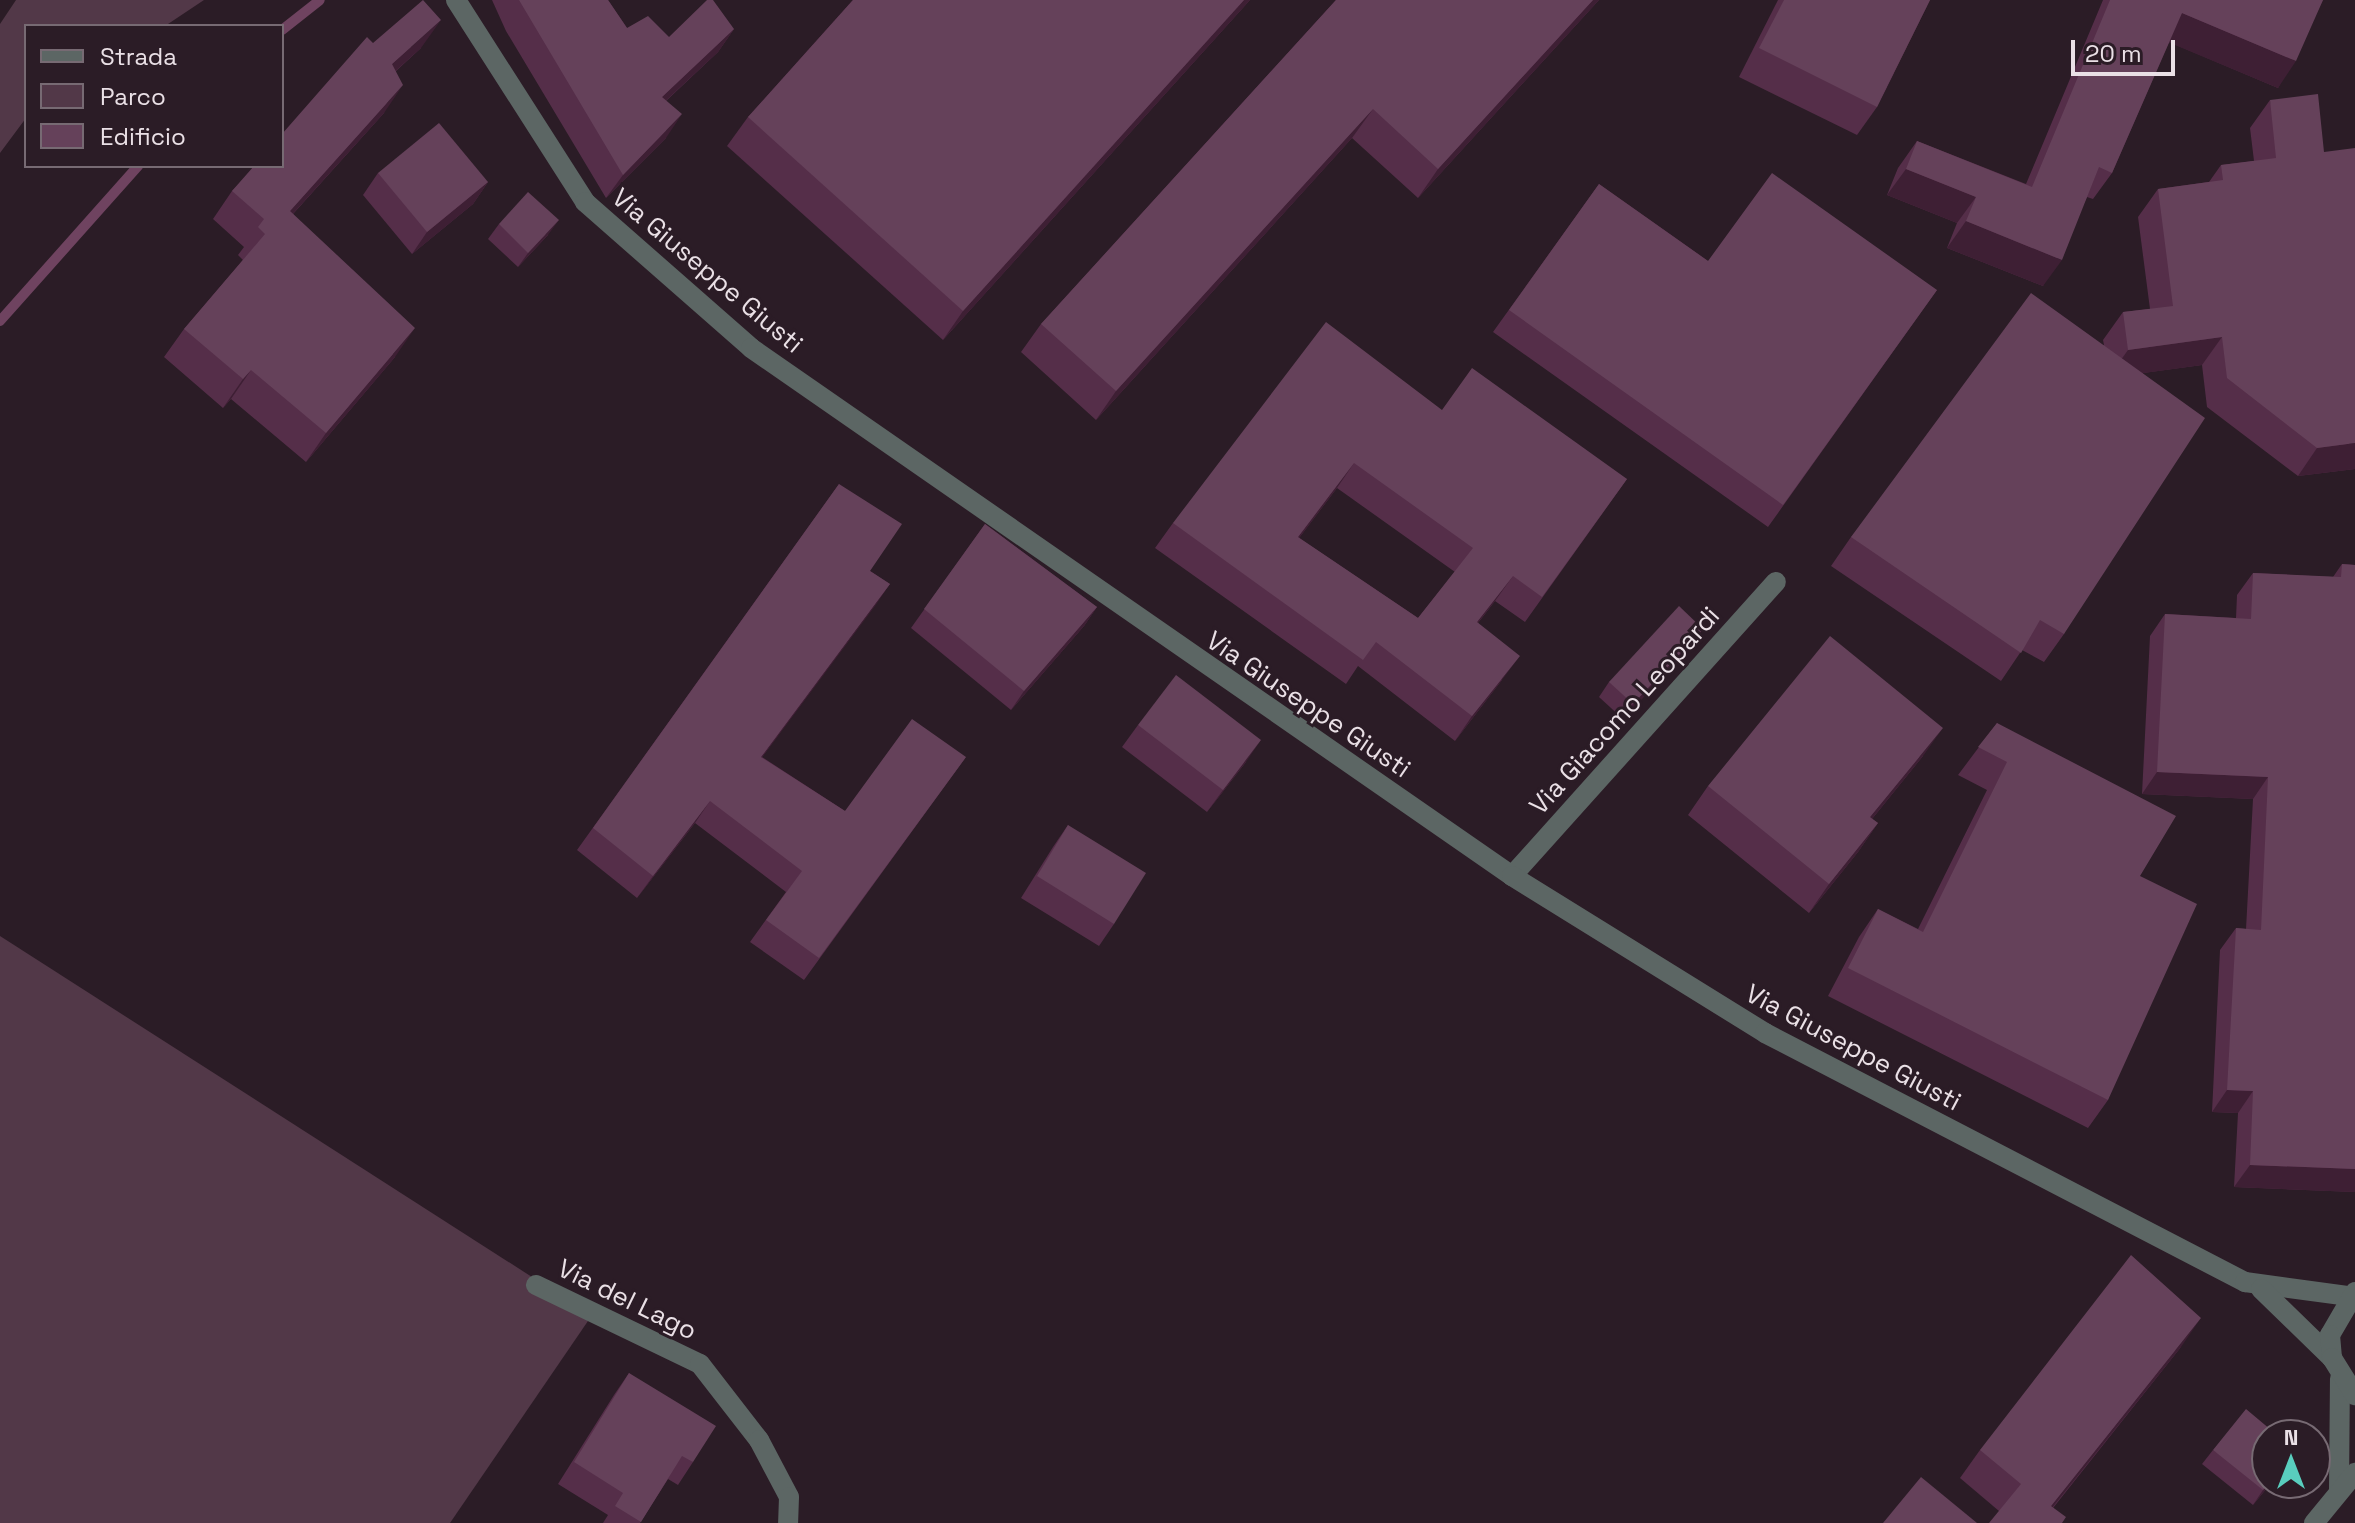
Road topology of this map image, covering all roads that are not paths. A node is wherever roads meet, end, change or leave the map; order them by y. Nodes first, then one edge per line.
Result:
1 (456, 0) edge
2 (1776, 582) dead end
3 (1512, 876) junction
4 (536, 1285) dead end
5 (2261, 1289) junction
6 (2352, 1294) edge
7 (2332, 1358) junction
8 (2340, 1379) junction
9 (2355, 1395) edge
10 (2355, 1473) edge
11 (2339, 1490) junction
12 (788, 1523) edge
13 (2314, 1523) edge

1 - 3 street, Via Giuseppe Giusti
2 - 3 street, Via Giacomo Leopardi
3 - 5 street, Via Giuseppe Giusti
4 - 12 street, Via del Lago
5 - 6 street, Via Giuseppe Giusti
5 - 7 street, Via Giuseppe Giusti
6 - 7 street, Via Giuseppe Giusti
7 - 8 street, Via Giuseppe Giusti
8 - 9 street, Via Giuseppe Giusti
8 - 11 street
10 - 11 street
11 - 13 street

